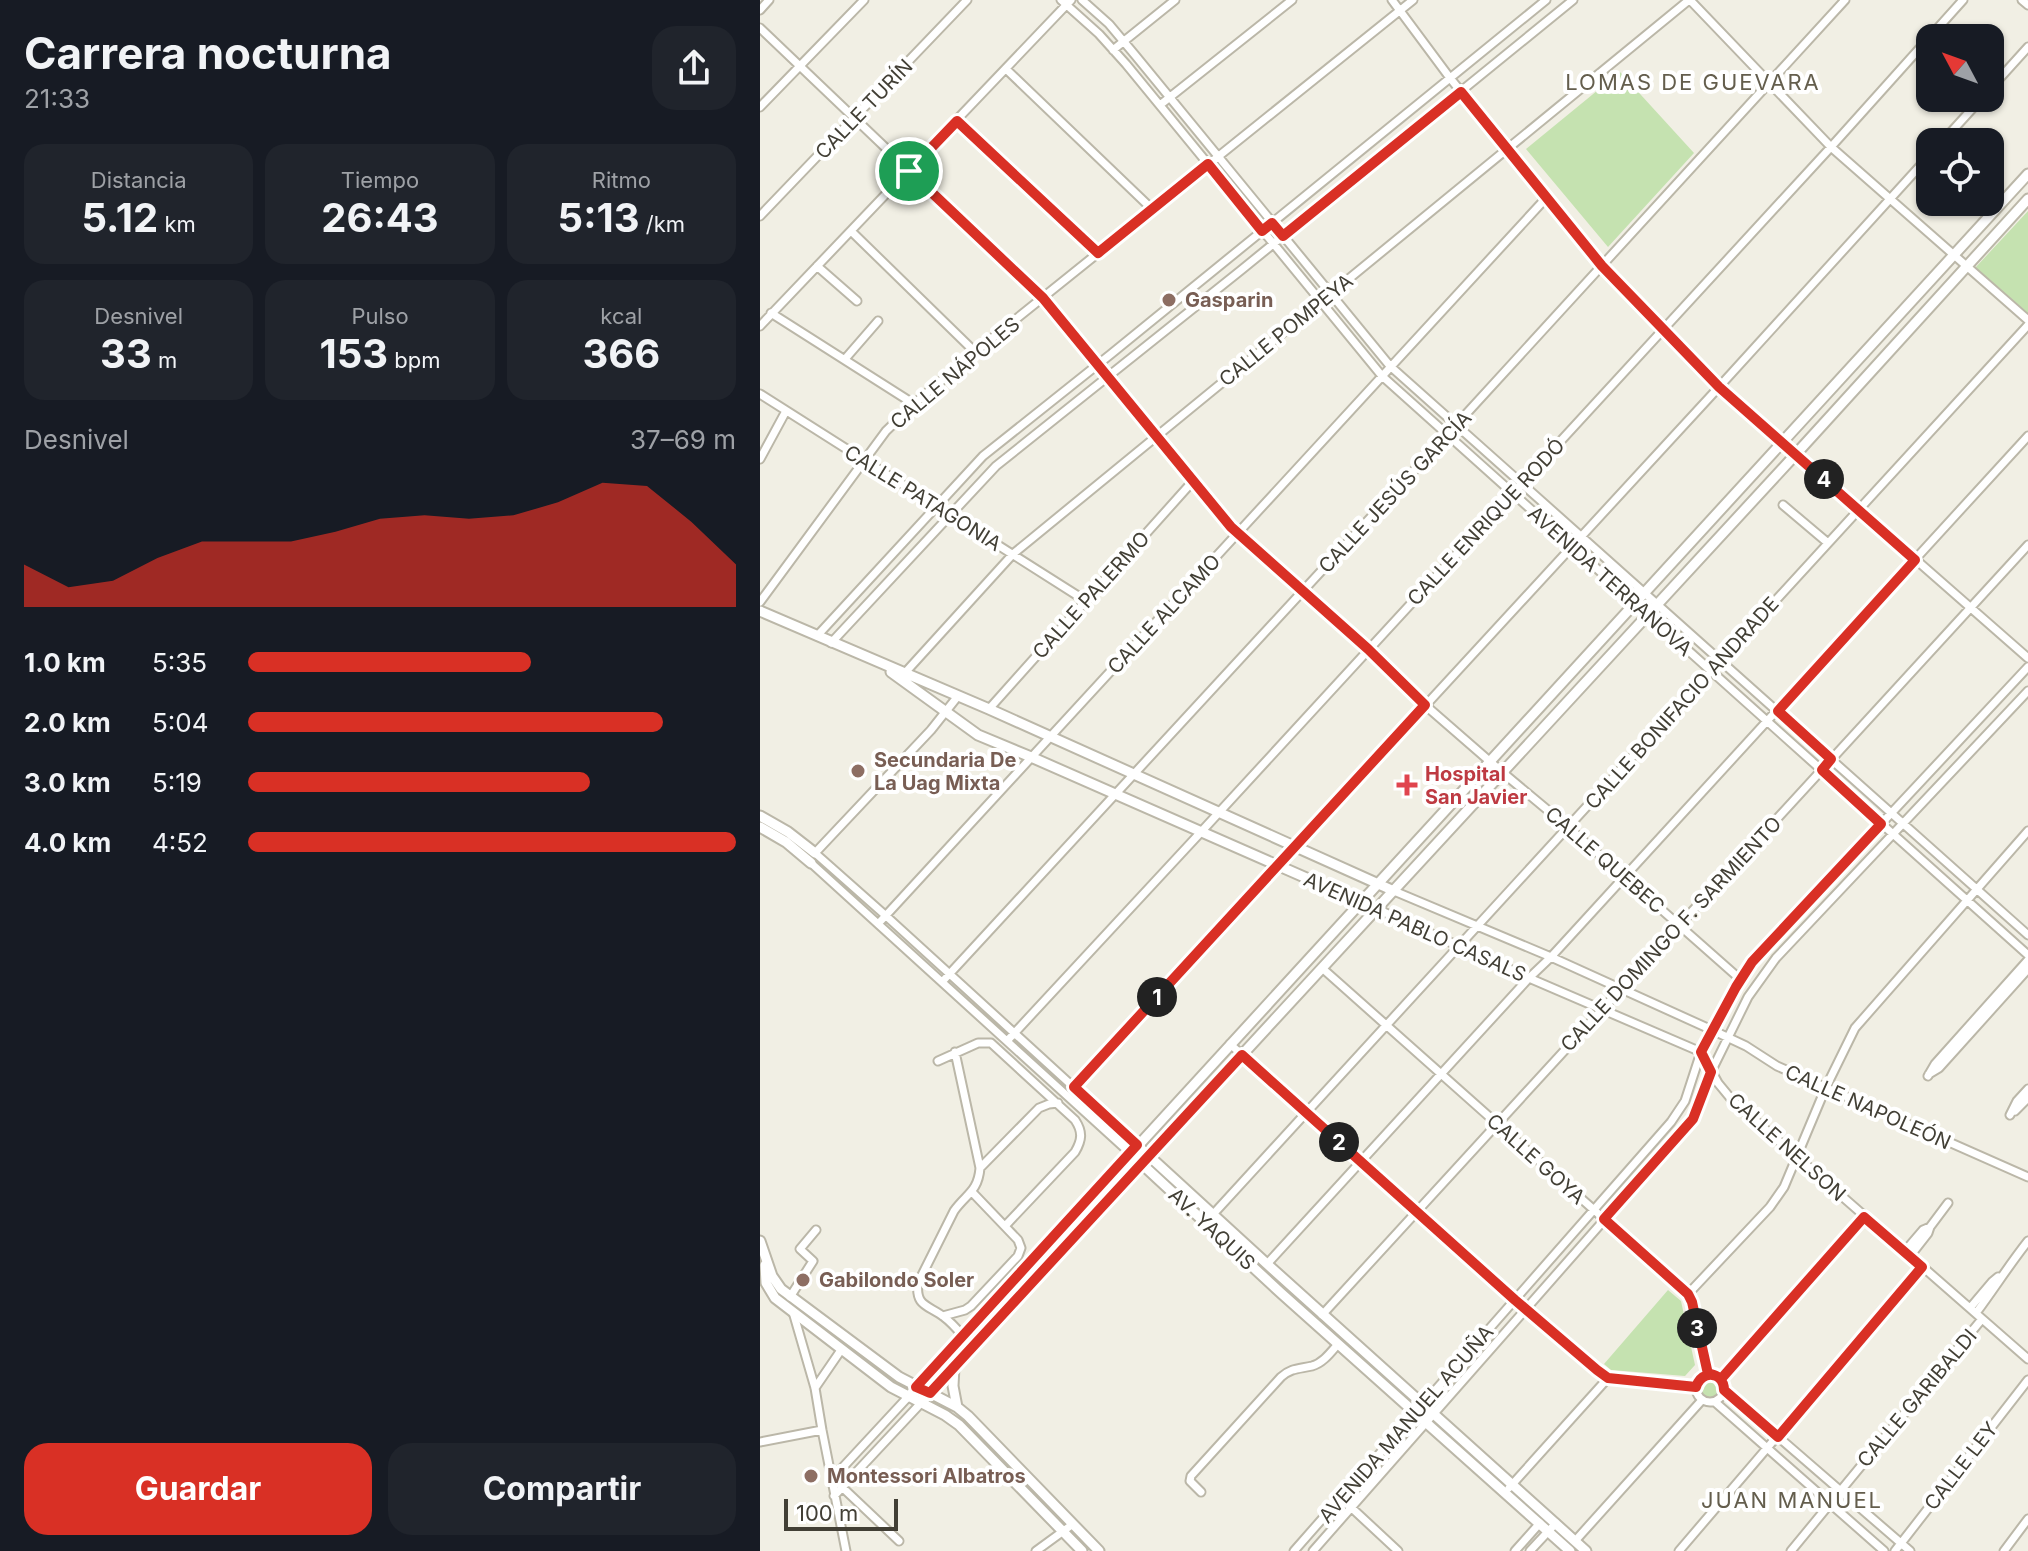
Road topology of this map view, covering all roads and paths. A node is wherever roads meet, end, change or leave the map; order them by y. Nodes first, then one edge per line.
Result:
1 (769, 0) edge
2 (864, 0) edge
3 (967, 0) edge
4 (1082, 0) edge
5 (1175, 0) edge
6 (1292, 0) edge
7 (1392, 0) edge
8 (1413, 0) edge
9 (1546, 0) edge
10 (1573, 0) edge
11 (1690, 0) edge
12 (1845, 0) edge
13 (1963, 0) edge
14 (2022, 0) edge
15 (1066, 2) edge
16 (2028, 5) edge
17 (760, 10) edge
18 (1399, 11) junction
19 (760, 28) edge
20 (1124, 41) junction
21 (2028, 47) edge
22 (1113, 50) junction
23 (800, 66) junction
24 (1006, 69) junction
25 (2004, 74) edge
26 (1450, 78) junction
27 (1770, 82) junction
28 (1461, 92) junction
29 (1170, 97) junction
30 (1160, 105) junction
31 (760, 107) edge
32 (1969, 112) edge
33 (855, 119) junction
34 (957, 121) junction
35 (1955, 128) edge
36 (1831, 147) junction
37 (1507, 148) junction
38 (1217, 156) junction
39 (1208, 164) junction
40 (1916, 170) edge
41 (909, 171) junction
42 (2028, 174) edge
43 (1547, 197) junction
44 (1890, 199) junction
45 (2028, 199) edge
46 (1152, 209) junction
47 (760, 216) edge
48 (1272, 223) junction
49 (851, 231) junction
50 (1262, 231) junction
51 (1283, 236) junction
52 (1273, 244) junction
53 (1098, 253) junction
54 (1954, 255) junction
55 (817, 266) junction
56 (1602, 266) junction
57 (1967, 266) junction
58 (1330, 294) junction
59 (1043, 298) junction
60 (857, 301) dead end
61 (1320, 302) junction
62 (771, 313) junction
63 (878, 321) dead end
64 (2028, 323) edge
65 (760, 326) edge
66 (1662, 328) junction
67 (975, 352) junction
68 (845, 359) junction
69 (1098, 365) junction
70 (1390, 366) junction
71 (1382, 376) junction
72 (1107, 377) junction
73 (1719, 387) junction
74 (760, 394) edge
75 (914, 404) junction
76 (786, 411) junction
77 (1456, 425) junction
78 (1447, 435) junction
79 (1156, 436) junction
80 (2028, 436) edge
81 (1783, 442) junction
82 (1796, 454) junction
83 (760, 459) edge
84 (863, 460) junction
85 (1193, 481) junction
86 (1521, 484) junction
87 (1513, 493) junction
88 (1783, 505) dead end
89 (937, 507) junction
90 (1859, 510) junction
91 (950, 515) junction
92 (1238, 533) junction
93 (1581, 537) junction
94 (1828, 543) junction
95 (2028, 545) edge
96 (1572, 547) junction
97 (1013, 554) junction
98 (1915, 560) junction
99 (1303, 592) junction
100 (1645, 593) junction
101 (1086, 601) junction
102 (760, 602) edge
103 (1635, 603) junction
104 (1657, 604) junction
105 (1971, 608) junction
106 (760, 611) edge
107 (1648, 615) junction
108 (817, 636) junction
109 (831, 643) junction
110 (1368, 649) junction
111 (2028, 658) edge
112 (1721, 660) junction
113 (2028, 667) edge
114 (1711, 671) junction
115 (902, 676) junction
116 (2028, 691) edge
117 (958, 696) junction
118 (1425, 705) junction
119 (989, 709) junction
120 (1778, 711) junction
121 (946, 712) junction
122 (1768, 722) junction
123 (1050, 736) junction
124 (1031, 757) junction
125 (1831, 759) junction
126 (1489, 761) junction
127 (1822, 770) junction
128 (1502, 772) junction
129 (1135, 775) junction
130 (1116, 795) junction
131 (1219, 812) junction
132 (1892, 813) junction
133 (760, 816) edge
134 (1903, 823) junction
135 (1881, 824) junction
136 (760, 827) edge
137 (1568, 827) junction
138 (2028, 831) edge
139 (1201, 832) junction
140 (1893, 834) junction
141 (1295, 847) junction
142 (813, 858) junction
143 (1278, 865) junction
144 (1624, 877) junction
145 (1377, 884) junction
146 (1977, 889) junction
147 (1394, 891) junction
148 (1967, 900) junction
149 (1361, 901) junction
150 (1377, 909) junction
151 (885, 915) junction
152 (878, 924) junction
153 (1679, 925) junction
154 (1477, 927) junction
155 (2028, 935) edge
156 (1459, 946) junction
157 (1551, 957) junction
158 (2028, 958) edge
159 (1322, 968) junction
160 (2028, 969) edge
161 (950, 974) junction
162 (1529, 978) junction
163 (1740, 979) junction
164 (942, 982) junction
165 (1620, 989) junction
166 (1996, 1001) junction
167 (1601, 1010) junction
168 (1386, 1025) junction
169 (1712, 1030) junction
170 (1014, 1033) junction
171 (1727, 1038) junction
172 (1007, 1041) junction
173 (1230, 1044) junction
174 (955, 1052) junction
175 (1701, 1052) junction
176 (1242, 1055) junction
177 (938, 1061) dead end
178 (1711, 1072) junction
179 (1441, 1074) junction
180 (1039, 1086) junction
181 (1074, 1087) junction
182 (1826, 1087) junction
183 (2028, 1089) edge
184 (2028, 1098) edge
185 (1058, 1103) junction
186 (1039, 1108) junction
187 (1306, 1113) junction
188 (1496, 1124) junction
189 (1134, 1149) junction
190 (1797, 1157) junction
191 (1145, 1160) junction
192 (1361, 1162) junction
193 (980, 1168) junction
194 (2028, 1177) edge
195 (972, 1192) junction
196 (1948, 1203) dead end
197 (1593, 1210) junction
198 (1416, 1211) junction
199 (1864, 1217) junction
200 (1210, 1218) junction
201 (1604, 1219) junction
202 (1005, 1226) junction
203 (816, 1230) dead end
204 (760, 1241) edge
205 (2028, 1241) edge
206 (1907, 1254) junction
207 (765, 1258) junction
208 (1030, 1262) junction
209 (1267, 1264) junction
210 (1922, 1267) junction
211 (1041, 1272) junction
212 (1688, 1294) junction
213 (790, 1297) junction
214 (1515, 1300) junction
215 (1526, 1309) junction
216 (793, 1312) junction
217 (1976, 1313) junction
218 (1323, 1314) junction
219 (945, 1316) junction
220 (1315, 1323) junction
221 (839, 1334) junction
222 (965, 1334) junction
223 (1338, 1344) junction
224 (837, 1346) junction
225 (2028, 1359) edge
226 (954, 1367) junction
227 (1708, 1374) junction
228 (1608, 1378) junction
229 (1721, 1379) junction
230 (2028, 1380) edge
231 (916, 1387) junction
232 (1696, 1387) junction
233 (815, 1388) junction
234 (1724, 1390) junction
235 (930, 1393) junction
236 (908, 1397) junction
237 (1702, 1400) junction
238 (1715, 1402) junction
239 (921, 1403) junction
240 (1424, 1405) junction
241 (957, 1407) junction
242 (1416, 1413) junction
243 (1435, 1414) junction
244 (1427, 1423) junction
245 (822, 1430) junction
246 (1778, 1437) junction
247 (760, 1442) edge
248 (1768, 1448) junction
249 (831, 1480) junction
250 (1512, 1484) junction
251 (843, 1488) junction
252 (1840, 1490) junction
253 (1201, 1492) dead end
254 (1504, 1492) junction
255 (834, 1496) junction
256 (1341, 1498) junction
257 (1830, 1503) junction
258 (1352, 1508) junction
259 (1547, 1515) junction
260 (2028, 1519) edge
261 (1556, 1523) junction
262 (1073, 1524) junction
263 (1540, 1524) junction
264 (1548, 1531) junction
265 (1063, 1532) junction
266 (899, 1541) dead end
267 (1901, 1543) junction
268 (1573, 1546) edge
269 (846, 1551) edge
270 (1036, 1551) edge
271 (1082, 1551) edge
272 (1099, 1551) edge
273 (1294, 1551) edge
274 (1313, 1551) edge
275 (1398, 1551) edge
276 (1515, 1551) edge
277 (1530, 1551) edge
278 (1586, 1551) edge
279 (1679, 1551) edge
280 (1791, 1551) edge
281 (1884, 1551) edge
282 (1895, 1551) edge
283 (1910, 1551) edge
284 (2004, 1551) edge

1 - 17 street
2 - 23 street
3 - 33 street, CALLE TURÍN
4 - 20 street, AVENIDA TERRANOVA
5 - 20 street
6 - 29 street
7 - 18 street
8 - 18 street, CALLE NÁPOLES
9 - 26 street
10 - 28 street
11 - 27 street
11 - 37 street, CALLE POMPEYA
12 - 27 street, CALLE JESÚS GARCÍA
13 - 36 street, CALLE ENRIQUE RODÓ
14 - 16 street
15 - 22 street, AVENIDA TERRANOVA
15 - 24 street
18 - 26 street
18 - 38 street, CALLE NÁPOLES
19 - 23 street, CALLE QUEBEC
20 - 22 street
20 - 29 street, AVENIDA TERRANOVA
21 - 25 street
22 - 30 street, AVENIDA TERRANOVA
23 - 31 street
23 - 33 street, CALLE QUEBEC
24 - 34 street
24 - 46 street
26 - 28 street
26 - 48 street
27 - 36 street
27 - 56 street, CALLE JESÚS GARCÍA
28 - 37 street
28 - 51 street
29 - 30 street
29 - 38 street, AVENIDA TERRANOVA
30 - 39 street, AVENIDA TERRANOVA
32 - 35 street
33 - 41 street, CALLE QUEBEC
33 - 47 street, CALLE TURÍN
34 - 41 street
34 - 53 street
36 - 44 street
36 - 66 street, CALLE ENRIQUE RODÓ
37 - 43 street
37 - 58 street, CALLE POMPEYA
38 - 39 street, CALLE NÁPOLES
38 - 48 street, AVENIDA TERRANOVA
39 - 46 street, CALLE NÁPOLES
39 - 50 street, AVENIDA TERRANOVA
40 - 44 street
41 - 49 street
41 - 59 street, CALLE QUEBEC
42 - 54 street
43 - 56 street
43 - 70 street, CALLE ALCAMO
44 - 54 street
44 - 73 street
45 - 57 street
46 - 53 street, CALLE NÁPOLES
48 - 50 street
48 - 51 street, AVENIDA TERRANOVA
49 - 55 street
49 - 67 street
50 - 52 street, AVENIDA TERRANOVA
50 - 69 street
51 - 52 street
51 - 58 street, AVENIDA TERRANOVA
52 - 61 street, AVENIDA TERRANOVA
52 - 72 street
53 - 59 street, CALLE NÁPOLES
54 - 57 street
54 - 81 street
55 - 60 street
55 - 62 street
56 - 66 street
56 - 77 street, CALLE JESÚS GARCÍA
57 - 64 street
57 - 82 street
58 - 61 street, CALLE POMPEYA
58 - 70 street, AVENIDA TERRANOVA
59 - 67 street, CALLE NÁPOLES
59 - 69 street, CALLE QUEBEC
61 - 71 street, AVENIDA TERRANOVA
61 - 79 street, CALLE POMPEYA
62 - 65 street
62 - 68 street
63 - 68 street
64 - 90 street, CALLE BONIFACIO ANDRADE
66 - 73 street
66 - 86 street, CALLE ENRIQUE RODÓ
67 - 75 street, CALLE NÁPOLES
68 - 75 street
69 - 72 street, CALLE QUEBEC
69 - 89 street
70 - 71 street, CALLE ALCAMO
70 - 77 street, AVENIDA TERRANOVA
71 - 78 street, AVENIDA TERRANOVA
71 - 92 street, CALLE ALCAMO
72 - 79 street, CALLE QUEBEC
72 - 91 street
73 - 81 street
73 - 93 street
74 - 76 street, CALLE PATAGONIA
75 - 84 street, CALLE NÁPOLES
76 - 83 street
76 - 84 street, CALLE PATAGONIA
77 - 78 street, CALLE JESÚS GARCÍA
77 - 86 street, AVENIDA TERRANOVA
78 - 87 street, AVENIDA TERRANOVA
78 - 99 street, CALLE JESÚS GARCÍA
79 - 85 street, CALLE QUEBEC
79 - 97 street, CALLE POMPEYA
80 - 98 street
81 - 82 street
81 - 100 street
82 - 90 street
82 - 104 street
84 - 89 street, CALLE PATAGONIA
84 - 102 street, CALLE NÁPOLES
85 - 92 street, CALLE QUEBEC
85 - 101 street, CALLE PALERMO
86 - 87 street, CALLE ENRIQUE RODÓ
86 - 93 street, AVENIDA TERRANOVA
87 - 96 street, AVENIDA TERRANOVA
87 - 110 street, CALLE ENRIQUE RODÓ
88 - 94 street
89 - 91 street, CALLE PATAGONIA
89 - 108 street
90 - 94 street, CALLE BONIFACIO ANDRADE
90 - 98 street
91 - 97 street, CALLE PATAGONIA
91 - 109 street
92 - 99 street, CALLE QUEBEC
92 - 123 street, CALLE ALCAMO
93 - 96 street
93 - 100 street, AVENIDA TERRANOVA
94 - 112 street, CALLE BONIFACIO ANDRADE
95 - 105 street, CALLE DOMINGO F. SARMIENTO
96 - 103 street, AVENIDA TERRANOVA
96 - 118 street
97 - 101 street, CALLE PATAGONIA
97 - 115 street, CALLE POMPEYA
98 - 105 street
98 - 120 street
99 - 110 street, CALLE QUEBEC
99 - 129 street, CALLE JESÚS GARCÍA
100 - 103 street
100 - 104 street, AVENIDA TERRANOVA
101 - 119 street, CALLE PALERMO
103 - 107 street, AVENIDA TERRANOVA
103 - 126 street
104 - 107 street
104 - 112 street, AVENIDA TERRANOVA
105 - 111 street
105 - 125 street, CALLE DOMINGO F. SARMIENTO
106 - 108 street, AVENIDA PABLO CASALS
107 - 114 street, AVENIDA TERRANOVA
107 - 128 street
108 - 109 street, AVENIDA PABLO CASALS
109 - 115 street, AVENIDA PABLO CASALS
110 - 118 street, CALLE QUEBEC
110 - 131 street, CALLE ENRIQUE RODÓ
112 - 114 street, CALLE BONIFACIO ANDRADE
112 - 120 street, AVENIDA TERRANOVA
113 - 132 street, AVENIDA MANUEL ACUÑA
114 - 122 street, AVENIDA TERRANOVA
114 - 137 street, CALLE BONIFACIO ANDRADE
115 - 117 street, AVENIDA PABLO CASALS
115 - 121 street, AVENIDA PABLO CASALS
116 - 134 street, AVENIDA MANUEL ACUÑA
117 - 119 street, AVENIDA PABLO CASALS
117 - 121 street
118 - 126 street, CALLE QUEBEC
118 - 141 street
119 - 123 street, AVENIDA PABLO CASALS
120 - 122 street
120 - 125 street, AVENIDA TERRANOVA
121 - 124 street, AVENIDA PABLO CASALS
121 - 142 street
122 - 127 street, AVENIDA TERRANOVA
122 - 144 street
123 - 124 street, CALLE ALCAMO
123 - 129 street, AVENIDA PABLO CASALS
124 - 130 street, AVENIDA PABLO CASALS
124 - 151 street, CALLE ALCAMO
125 - 127 street, CALLE DOMINGO F. SARMIENTO
125 - 132 street, AVENIDA TERRANOVA
126 - 128 street, CALLE QUEBEC
126 - 145 street
127 - 135 street, AVENIDA TERRANOVA
127 - 153 street, CALLE DOMINGO F. SARMIENTO
128 - 137 street, CALLE QUEBEC
128 - 147 street
129 - 130 street, CALLE JESÚS GARCÍA
129 - 131 street, AVENIDA PABLO CASALS
130 - 139 street, AVENIDA PABLO CASALS
130 - 161 street, CALLE JESÚS GARCÍA
131 - 139 street, CALLE ENRIQUE RODÓ
131 - 141 street, AVENIDA PABLO CASALS
132 - 134 street, AVENIDA TERRANOVA
132 - 135 street, AVENIDA MANUEL ACUÑA
133 - 142 street
134 - 140 street, AVENIDA MANUEL ACUÑA
134 - 146 street, AVENIDA TERRANOVA
135 - 140 street, AVENIDA TERRANOVA
135 - 163 street, AVENIDA MANUEL ACUÑA
136 - 142 street
137 - 144 street, CALLE QUEBEC
137 - 154 street, CALLE BONIFACIO ANDRADE
138 - 146 street
139 - 143 street, AVENIDA PABLO CASALS
139 - 170 street, CALLE ENRIQUE RODÓ
140 - 148 street, AVENIDA TERRANOVA
140 - 171 street, AVENIDA MANUEL ACUÑA
141 - 143 street
141 - 145 street, AVENIDA PABLO CASALS
142 - 151 street
142 - 152 street
143 - 149 street, AVENIDA PABLO CASALS
143 - 181 street
144 - 153 street, CALLE QUEBEC
144 - 157 street
145 - 147 street, AVENIDA PABLO CASALS
145 - 149 street
146 - 148 street
146 - 155 street, AVENIDA TERRANOVA
147 - 150 street
147 - 154 street, AVENIDA PABLO CASALS
148 - 158 street, AVENIDA TERRANOVA
148 - 182 street
149 - 150 street, AVENIDA PABLO CASALS
149 - 173 street
150 - 156 street, AVENIDA PABLO CASALS
150 - 159 street
151 - 152 street, CALLE ALCAMO
151 - 161 street
152 - 164 street
153 - 163 street, CALLE QUEBEC
153 - 165 street, CALLE DOMINGO F. SARMIENTO
154 - 156 street, CALLE BONIFACIO ANDRADE
154 - 157 street, AVENIDA PABLO CASALS
156 - 162 street, AVENIDA PABLO CASALS
156 - 168 street, CALLE BONIFACIO ANDRADE
157 - 162 street
157 - 165 street, AVENIDA PABLO CASALS
158 - 166 street
159 - 168 street, CALLE GOYA
159 - 176 street
160 - 166 street
161 - 164 street, CALLE JESÚS GARCÍA
161 - 170 street
162 - 167 street, AVENIDA PABLO CASALS
162 - 179 street
163 - 169 street, AVENIDA MANUEL ACUÑA
164 - 172 street
165 - 167 street, CALLE DOMINGO F. SARMIENTO
165 - 169 street, AVENIDA PABLO CASALS
166 - 166 street
167 - 175 street, AVENIDA PABLO CASALS
167 - 188 street, CALLE DOMINGO F. SARMIENTO
168 - 179 street, CALLE GOYA
168 - 187 street, CALLE BONIFACIO ANDRADE
169 - 171 street, CALLE NAPOLEÓN
169 - 175 street, AVENIDA MANUEL ACUÑA
170 - 172 street, CALLE ENRIQUE RODÓ
170 - 181 street
171 - 178 street, AVENIDA MANUEL ACUÑA
171 - 182 street, CALLE NAPOLEÓN
172 - 189 street
173 - 176 street
173 - 189 street
174 - 177 street
174 - 180 street
174 - 193 street
175 - 178 street, CALLE NELSON
175 - 197 street, AVENIDA MANUEL ACUÑA
176 - 187 street
176 - 191 street
178 - 190 street, CALLE NELSON
178 - 201 street, AVENIDA MANUEL ACUÑA
179 - 188 street, CALLE GOYA
179 - 192 street
180 - 185 street
180 - 186 street
181 - 189 street
182 - 190 street
182 - 194 street, CALLE NAPOLEÓN
183 - 184 street
185 - 186 street
185 - 202 street
186 - 193 street
187 - 192 street
187 - 200 street, CALLE BONIFACIO ANDRADE
188 - 197 street, CALLE GOYA
188 - 198 street, CALLE DOMINGO F. SARMIENTO
189 - 191 street
189 - 208 street
190 - 199 street, CALLE NELSON
190 - 212 street
191 - 200 street, AV. YAQUIS
191 - 200 street, AV. YAQUIS
191 - 211 street
192 - 198 street
192 - 209 street
193 - 195 street
195 - 202 street
195 - 219 street
196 - 206 street
197 - 201 street, CALLE GOYA
197 - 214 street, AVENIDA MANUEL ACUÑA
198 - 214 street
198 - 218 street, CALLE DOMINGO F. SARMIENTO
199 - 206 street, CALLE NELSON
199 - 229 street
200 - 209 street, AV. YAQUIS
200 - 220 street, AV. YAQUIS
201 - 212 street, CALLE GOYA
201 - 215 street, AVENIDA MANUEL ACUÑA
202 - 219 street
203 - 213 street
204 - 207 street
205 - 217 street, CALLE GARIBALDI
206 - 210 street, CALLE NELSON
207 - 213 street
207 - 216 street
208 - 211 street
208 - 222 street
209 - 218 street, AV. YAQUIS
210 - 217 street, CALLE NELSON
210 - 246 street
211 - 226 street
212 - 227 street
213 - 221 street
214 - 215 street
214 - 240 street, AVENIDA MANUEL ACUÑA
215 - 228 street
215 - 243 street, AVENIDA MANUEL ACUÑA
216 - 224 street
216 - 233 street
217 - 225 street, CALLE NELSON
217 - 252 street, CALLE GARIBALDI
218 - 220 street, CALLE DOMINGO F. SARMIENTO
218 - 240 street, AV. YAQUIS
219 - 222 street
220 - 223 street, AV. YAQUIS
221 - 224 street
221 - 231 street
222 - 231 street
223 - 242 street, AV. YAQUIS
223 - 253 street
224 - 233 street
224 - 236 street
226 - 235 street
226 - 241 street
227 - 229 street
227 - 232 street
228 - 232 street
228 - 250 street
229 - 234 street
230 - 267 street, CALLE LEY
231 - 235 street
231 - 236 street
232 - 237 street
233 - 245 street
234 - 238 street
234 - 246 street
235 - 239 street
235 - 241 street
236 - 239 street
236 - 249 street
237 - 238 street
237 - 268 street
238 - 248 street
239 - 251 street
239 - 265 street
240 - 242 street, AVENIDA MANUEL ACUÑA
240 - 243 street, AV. YAQUIS
241 - 262 street
242 - 244 street, AV. YAQUIS
242 - 256 street, AVENIDA MANUEL ACUÑA
243 - 244 street, AVENIDA MANUEL ACUÑA
243 - 250 street, AV. YAQUIS
244 - 254 street, AV. YAQUIS
244 - 258 street, AVENIDA MANUEL ACUÑA
245 - 247 street
245 - 249 street
246 - 248 street
246 - 252 street
248 - 257 street
248 - 279 street
249 - 255 street
250 - 254 street
250 - 259 street, AV. YAQUIS
251 - 255 street
251 - 266 street
252 - 257 street, CALLE GARIBALDI
252 - 267 street
254 - 263 street, AV. YAQUIS
255 - 269 street
256 - 258 street
256 - 273 street, AVENIDA MANUEL ACUÑA
257 - 280 street, CALLE GARIBALDI
257 - 281 street
258 - 274 street, AVENIDA MANUEL ACUÑA
258 - 275 street
259 - 261 street, AV. YAQUIS
259 - 263 street
260 - 284 street
261 - 264 street
261 - 268 street, AV. YAQUIS
262 - 265 street
262 - 272 street
263 - 264 street, AV. YAQUIS
263 - 276 street
264 - 268 street, AV. YAQUIS
264 - 277 street
265 - 270 street
265 - 271 street
267 - 282 street, CALLE LEY
267 - 283 street
268 - 278 street, AV. YAQUIS

